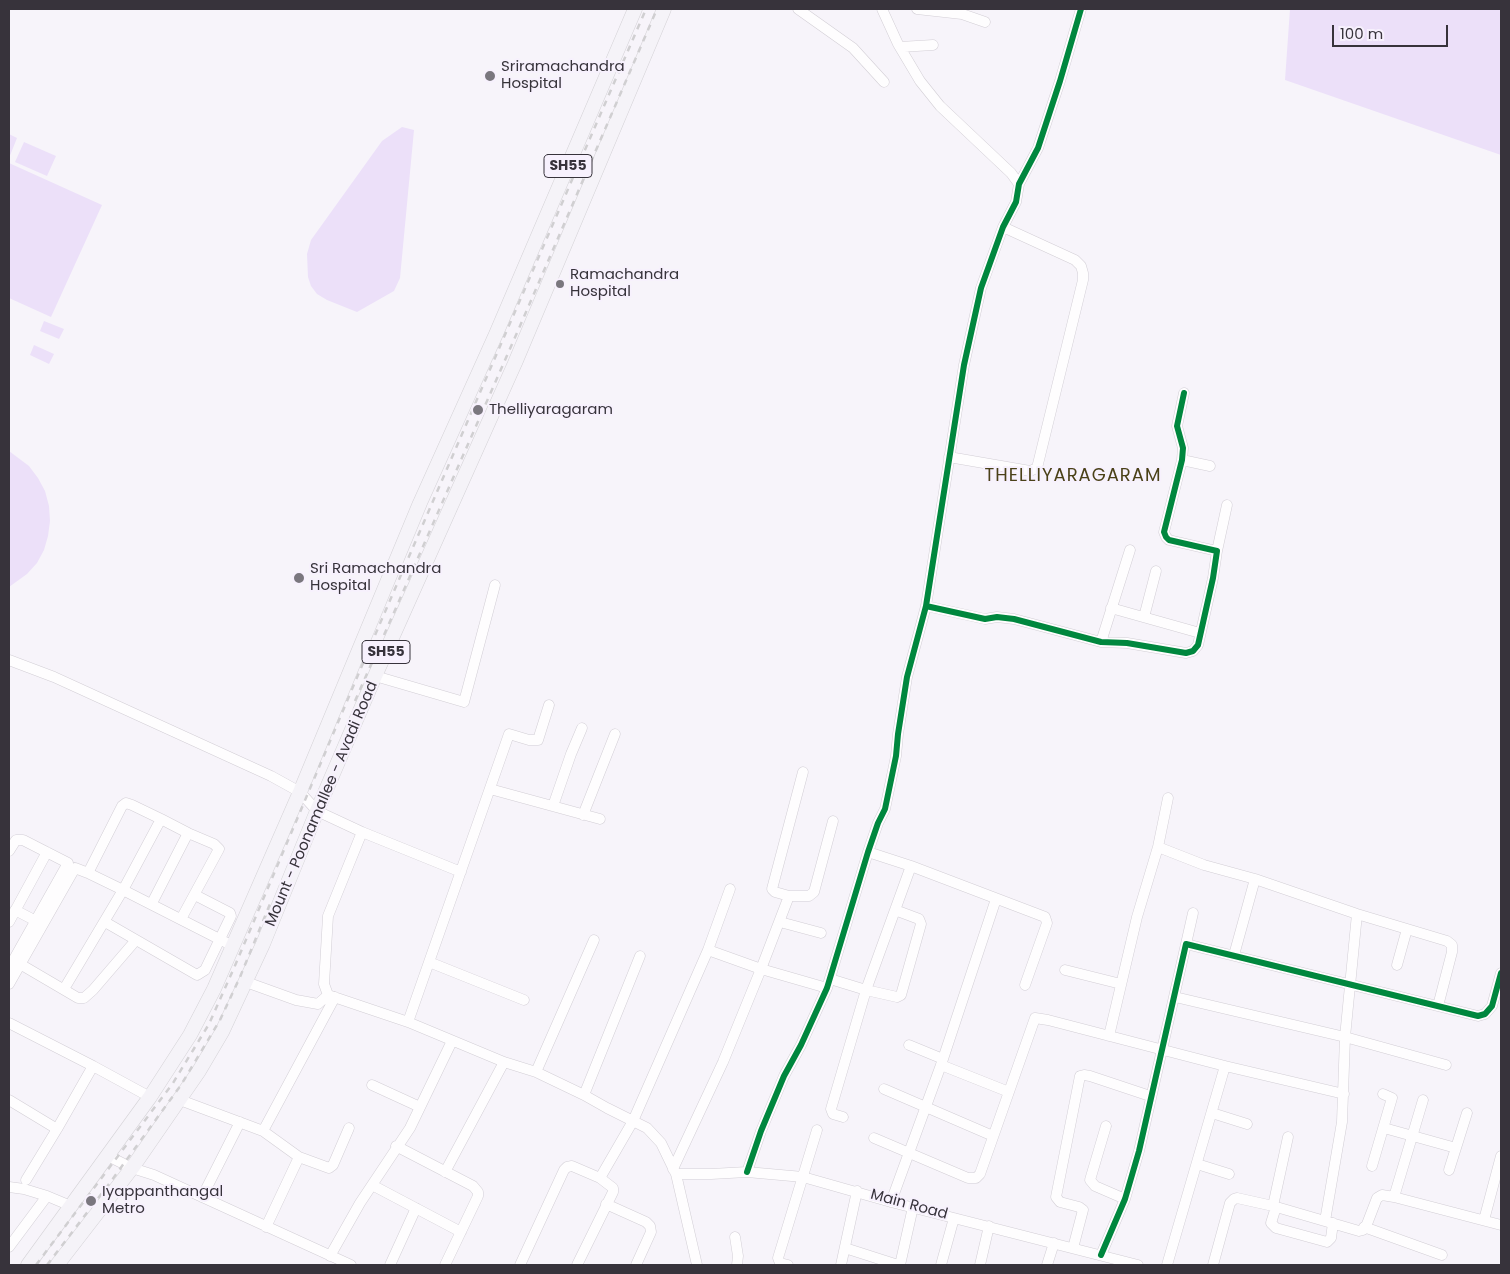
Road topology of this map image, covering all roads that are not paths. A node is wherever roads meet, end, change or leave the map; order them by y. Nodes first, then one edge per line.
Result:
1 (636, 9) edge
2 (664, 9) edge
3 (798, 9) edge
4 (882, 9) edge
5 (917, 9) edge
6 (1082, 9) edge
7 (985, 22) dead end
8 (933, 45) dead end
9 (900, 48) junction
10 (884, 82) dead end
11 (1019, 184) junction
12 (1003, 227) junction
13 (1184, 393) dead end
14 (949, 457) junction
15 (1182, 460) junction
16 (1210, 466) dead end
17 (1227, 505) dead end
18 (1130, 550) dead end
19 (1217, 551) junction
20 (1156, 571) dead end
21 (495, 585) dead end
22 (926, 606) junction
23 (1111, 608) junction
24 (1144, 617) junction
25 (1200, 633) junction
26 (1101, 642) junction
27 (9, 660) edge
28 (375, 676) junction
29 (549, 705) dead end
30 (582, 728) dead end
31 (614, 734) dead end
32 (803, 772) dead end
33 (490, 789) junction
34 (300, 792) junction
35 (1168, 798) dead end
36 (553, 806) junction
37 (317, 811) junction
38 (583, 815) junction
39 (161, 819) junction
40 (600, 819) dead end
41 (833, 821) dead end
42 (362, 832) junction
43 (188, 833) junction
44 (1158, 847) junction
45 (9, 851) edge
46 (47, 852) junction
47 (868, 852) junction
48 (911, 866) junction
49 (462, 872) junction
50 (88, 873) junction
51 (1255, 879) junction
52 (730, 889) dead end
53 (123, 890) junction
54 (195, 895) junction
55 (789, 896) junction
56 (996, 899) junction
57 (152, 904) junction
58 (15, 910) junction
59 (895, 910) junction
60 (1193, 913) dead end
61 (1357, 914) junction
62 (181, 919) junction
63 (36, 921) junction
64 (9, 922) edge
65 (105, 922) junction
66 (780, 922) junction
67 (1408, 929) junction
68 (821, 933) dead end
69 (220, 939) junction
70 (136, 940) junction
71 (594, 940) dead end
72 (1186, 944) junction
73 (233, 946) junction
74 (708, 950) junction
75 (1234, 955) junction
76 (640, 956) dead end
77 (429, 962) junction
78 (20, 964) junction
79 (1397, 965) dead end
80 (9, 968) edge
81 (761, 969) junction
82 (1065, 970) dead end
83 (1501, 973) edge
84 (246, 982) junction
85 (828, 983) junction
86 (9, 984) edge
87 (1121, 984) junction
88 (1025, 985) dead end
89 (1350, 985) junction
90 (64, 989) junction
91 (866, 990) junction
92 (332, 996) junction
93 (1175, 997) junction
94 (524, 1000) dead end
95 (1438, 1006) junction
96 (408, 1022) junction
97 (9, 1023) edge
98 (1109, 1036) junction
99 (1345, 1037) junction
100 (452, 1041) junction
101 (909, 1045) dead end
102 (1163, 1048) junction
103 (504, 1062) junction
104 (942, 1062) junction
105 (1446, 1065) dead end
106 (93, 1066) junction
107 (1225, 1066) junction
108 (536, 1072) junction
109 (372, 1085) dead end
110 (884, 1088) dead end
111 (1009, 1092) junction
112 (1344, 1094) junction
113 (1383, 1094) dead end
114 (584, 1095) junction
115 (1150, 1096) junction
116 (150, 1097) junction
117 (9, 1100) edge
118 (180, 1100) junction
119 (1423, 1100) dead end
120 (420, 1107) junction
121 (926, 1107) junction
122 (1212, 1113) junction
123 (1467, 1113) dead end
124 (843, 1117) dead end
125 (633, 1121) junction
126 (240, 1122) junction
127 (1247, 1124) dead end
128 (1106, 1126) dead end
129 (57, 1128) junction
130 (349, 1128) dead end
131 (1384, 1128) junction
132 (817, 1130) dead end
133 (263, 1131) junction
134 (993, 1136) junction
135 (1412, 1136) junction
136 (1288, 1137) dead end
137 (874, 1138) dead end
138 (396, 1146) junction
139 (1456, 1148) junction
140 (909, 1154) junction
141 (108, 1156) junction
142 (1501, 1156) edge
143 (299, 1157) junction
144 (1197, 1164) junction
145 (1372, 1166) dead end
146 (132, 1168) junction
147 (1449, 1170) dead end
148 (445, 1172) junction
149 (675, 1172) junction
150 (747, 1172) junction
151 (1229, 1174) dead end
152 (803, 1177) junction
153 (600, 1178) junction
154 (26, 1180) dead end
155 (372, 1185) junction
156 (9, 1187) edge
157 (857, 1191) junction
158 (47, 1196) junction
159 (202, 1197) junction
160 (1394, 1197) junction
161 (1125, 1199) junction
162 (891, 1202) junction
163 (606, 1204) junction
164 (71, 1206) junction
165 (1274, 1206) junction
166 (913, 1207) junction
167 (416, 1208) junction
168 (954, 1218) junction
169 (1484, 1220) junction
170 (1329, 1222) junction
171 (1501, 1225) edge
172 (989, 1226) junction
173 (266, 1227) junction
174 (1364, 1227) junction
175 (461, 1232) junction
176 (735, 1237) dead end
177 (1054, 1243) junction
178 (9, 1247) edge
179 (844, 1248) junction
180 (1074, 1248) junction
181 (1101, 1255) junction
182 (1442, 1255) dead end
183 (330, 1256) junction
184 (28, 1265) edge
185 (56, 1265) edge
186 (351, 1265) edge
187 (390, 1265) edge
188 (445, 1265) edge
189 (520, 1265) edge
190 (578, 1265) edge
191 (636, 1265) edge
192 (697, 1265) edge
193 (737, 1265) edge
194 (788, 1265) edge
195 (841, 1265) edge
196 (899, 1265) edge
197 (941, 1265) edge
198 (980, 1265) edge
199 (1047, 1265) edge
200 (1138, 1265) edge
201 (1167, 1265) edge
202 (1213, 1265) edge

1 - 34 main road, Mount - Poonamallee - Avadi Road / SH55
2 - 28 main road, Mount - Poonamallee - Avadi Road / SH55
3 - 10 street
4 - 9 street
5 - 7 street
6 - 11 street
8 - 9 street
9 - 11 street
11 - 12 street
12 - 14 street
12 - 14 street
13 - 15 street
14 - 22 street
15 - 16 street
15 - 19 street
17 - 19 street
18 - 23 street
19 - 25 street
20 - 24 street
21 - 28 street
22 - 26 street
22 - 47 street
23 - 24 street
23 - 26 street
24 - 25 street
25 - 26 street
27 - 34 street
28 - 37 main road, Mount - Poonamallee - Avadi Road / SH55
29 - 33 street
30 - 36 street
31 - 38 street
32 - 55 street
33 - 36 street
33 - 49 street
34 - 37 street
34 - 73 main road, Mount - Poonamallee - Avadi Road / SH55
35 - 44 street
36 - 38 street
37 - 42 street
37 - 84 main road, Mount - Poonamallee - Avadi Road / SH55
38 - 40 street
39 - 43 street
39 - 50 street
39 - 53 street
41 - 55 street
42 - 49 street
42 - 92 street
43 - 54 street
43 - 57 street
44 - 51 street
44 - 87 street
45 - 46 street
46 - 58 street
46 - 63 street
47 - 48 street
47 - 85 street
48 - 56 street
48 - 59 street
49 - 77 street
50 - 53 street
50 - 78 street
51 - 61 street
51 - 75 street
52 - 74 street
53 - 57 street
53 - 65 street
54 - 62 street
54 - 69 street
55 - 66 street
56 - 88 street
56 - 104 street
57 - 62 street
58 - 63 street
58 - 64 street
59 - 91 street
59 - 91 street
60 - 72 street
61 - 67 street
61 - 89 street
62 - 69 street
63 - 80 street
65 - 70 street
65 - 90 street
66 - 68 street
66 - 81 street
67 - 79 street
67 - 95 street
69 - 70 street
69 - 73 street
70 - 90 street
71 - 108 street
72 - 75 street
72 - 93 street
73 - 116 main road, Mount - Poonamallee - Avadi Road / SH55
74 - 81 street
74 - 125 street
75 - 89 street
76 - 114 street
77 - 94 street
77 - 96 street
78 - 86 street
78 - 90 street
81 - 85 street
81 - 149 street
82 - 87 street
83 - 95 street
84 - 92 street
84 - 118 main road, Mount - Poonamallee - Avadi Road / SH55
85 - 91 street
85 - 150 street
87 - 98 street
89 - 95 street
89 - 99 street
91 - 124 street
92 - 96 street
92 - 133 street
93 - 99 street
93 - 102 street
96 - 100 street
97 - 106 street
98 - 102 street
98 - 111 street
99 - 105 street
99 - 112 street
100 - 103 street
100 - 120 street
101 - 104 street
102 - 107 street
102 - 115 street
103 - 108 street
103 - 148 street
104 - 111 street
104 - 121 street
106 - 116 street
106 - 129 street
107 - 112 street
107 - 122 street
108 - 114 street
109 - 120 street
110 - 121 street
111 - 134 street
112 - 170 street
113 - 131 street
114 - 125 street
115 - 161 street
115 - 180 street
116 - 141 main road, Mount - Poonamallee - Avadi Road / SH55
117 - 129 street
118 - 126 street
118 - 146 main road, Mount - Poonamallee - Avadi Road / SH55
119 - 135 street
120 - 138 street
121 - 134 street
121 - 140 street
122 - 127 street
122 - 144 street
123 - 139 street
125 - 149 street
125 - 153 street
126 - 133 street
126 - 159 street
128 - 161 street
129 - 154 street
130 - 143 street
131 - 135 street
131 - 145 street
132 - 152 street
133 - 143 street
134 - 140 street
135 - 139 street
135 - 160 street
136 - 165 street
137 - 140 street
138 - 148 street
138 - 155 street
139 - 147 street
140 - 162 street
141 - 146 street
141 - 164 main road, Mount - Poonamallee - Avadi Road / SH55
142 - 169 street
143 - 173 street
144 - 151 street
144 - 201 street
146 - 159 street
146 - 185 main road, Mount - Poonamallee - Avadi Road / SH55
148 - 175 street
149 - 150 street, Main Road
149 - 192 street
150 - 152 street, Main Road
152 - 157 street, Main Road
152 - 194 street
153 - 163 street
153 - 189 street
155 - 167 street
155 - 183 street
156 - 158 street
157 - 162 street, Main Road
157 - 179 street
158 - 164 street
158 - 178 street
159 - 173 street
160 - 169 street
160 - 174 street
161 - 181 street
162 - 166 street, Main Road
163 - 190 street
163 - 191 street
164 - 184 main road, Mount - Poonamallee - Avadi Road / SH55
165 - 170 street
165 - 170 street
165 - 202 street
166 - 168 street, Main Road
166 - 196 street
167 - 175 street
167 - 187 street
168 - 172 street, Main Road
168 - 197 street
169 - 171 street
170 - 174 street
172 - 177 street, Main Road
172 - 198 street
173 - 183 street
174 - 182 street
175 - 188 street
176 - 193 street
177 - 180 street, Main Road
177 - 199 street
179 - 195 street
179 - 196 street
180 - 181 street, Main Road
181 - 200 street, Main Road
183 - 186 street

